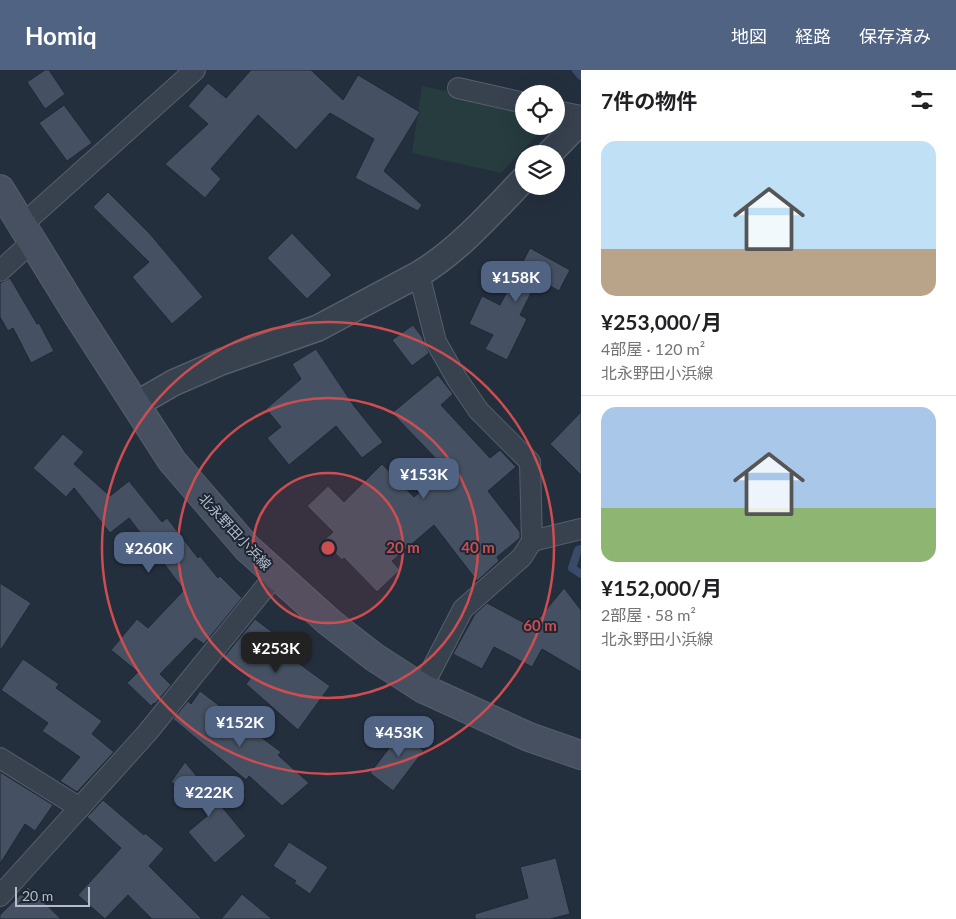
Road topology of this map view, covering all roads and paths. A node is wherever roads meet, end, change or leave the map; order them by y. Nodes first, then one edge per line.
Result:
1 (195, 70) edge
2 (458, 88) dead end
3 (515, 101) edge
4 (565, 113) edge
5 (581, 116) edge
6 (581, 121) edge
7 (558, 145) edge
8 (0, 188) edge
9 (515, 189) edge
10 (28, 233) junction
11 (0, 271) edge
12 (419, 274) junction
13 (136, 405) junction
14 (581, 530) edge
15 (532, 541) junction
16 (276, 574) junction
17 (422, 688) junction
18 (581, 755) edge
19 (0, 758) edge
20 (80, 808) junction
21 (0, 896) edge

1 - 10 street
2 - 3 street
4 - 5 street
6 - 7 street
8 - 10 main road, 北永野田小浜線
9 - 12 street
10 - 11 street
10 - 13 main road, 北永野田小浜線
12 - 13 street
12 - 15 street
13 - 16 main road, 北永野田小浜線
14 - 15 street
15 - 17 street
16 - 17 main road, 北永野田小浜線
16 - 20 street
17 - 18 main road, 北永野田小浜線
19 - 20 street
20 - 21 street

